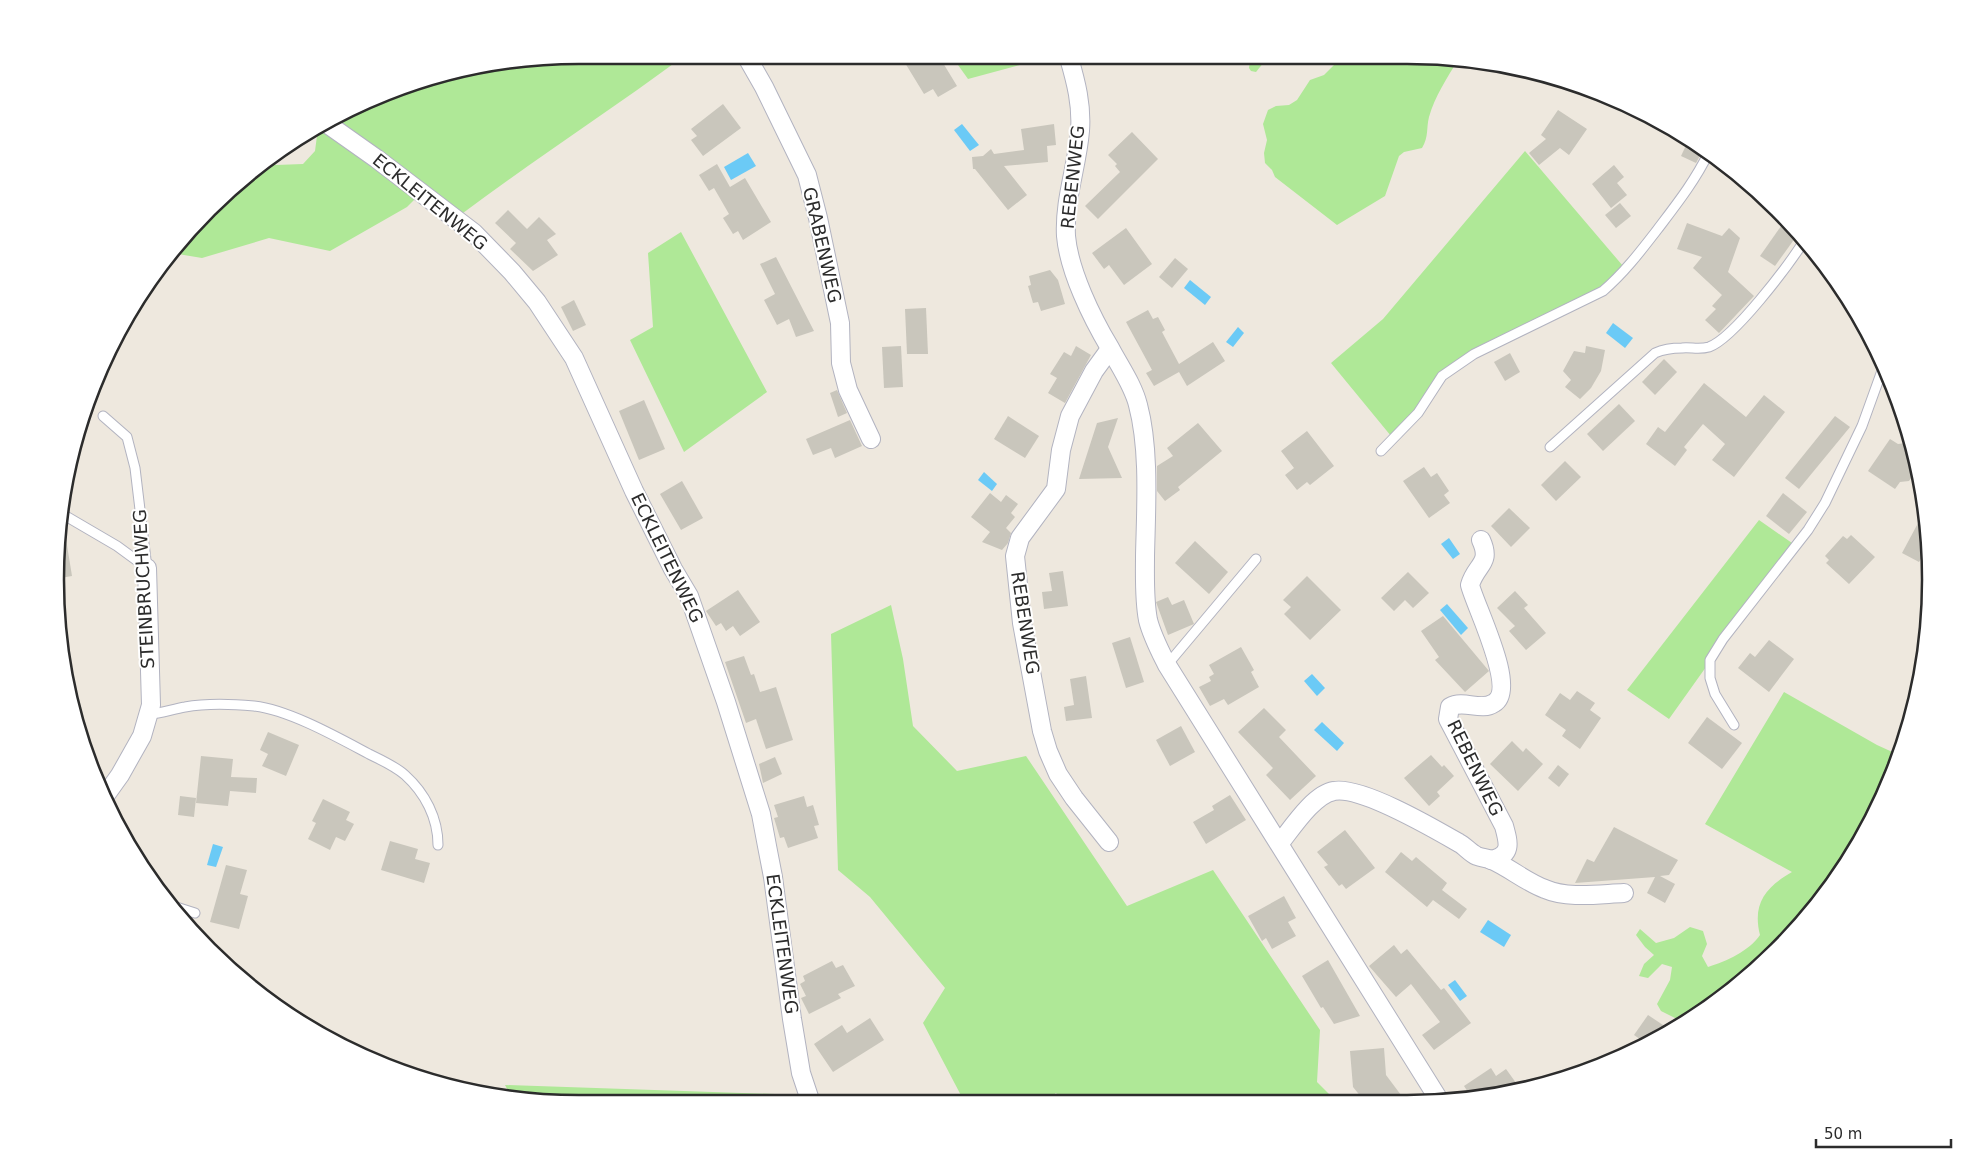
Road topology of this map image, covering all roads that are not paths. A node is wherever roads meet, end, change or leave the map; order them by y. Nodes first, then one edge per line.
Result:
1 (751, 64) edge
2 (1070, 64) edge
3 (332, 127) edge
4 (1705, 160) edge
5 (1800, 246) edge
6 (1110, 348) junction
7 (1880, 376) edge
8 (103, 416) dead end
9 (871, 439) dead end
10 (1550, 447) dead end
11 (1381, 451) dead end
12 (68, 517) edge
13 (1481, 540) dead end
14 (1256, 559) dead end
15 (147, 568) junction
16 (1167, 665) junction
17 (148, 714) junction
18 (1734, 725) dead end
19 (109, 790) edge
20 (1109, 842) dead end
21 (1280, 843) junction
22 (438, 845) dead end
23 (1491, 860) junction
24 (1624, 893) dead end
25 (183, 909) edge
26 (195, 913) dead end
27 (1436, 1094) edge
28 (809, 1095) edge

1 - 9 street, GRABENWEG
2 - 6 street, REBENWEG
3 - 28 street, ECKLEITENWEG
4 - 11 lane
5 - 10 lane
6 - 16 street, REBENWEG
6 - 20 street, REBENWEG
7 - 18 lane
8 - 15 lane, STEINBRUCHWEG
12 - 15 lane
13 - 23 street, REBENWEG
14 - 16 lane
15 - 17 street, STEINBRUCHWEG
16 - 21 street, REBENWEG
17 - 19 street, STEINBRUCHWEG
17 - 22 lane
21 - 23 street
21 - 27 street, REBENWEG
23 - 24 street
25 - 26 lane

